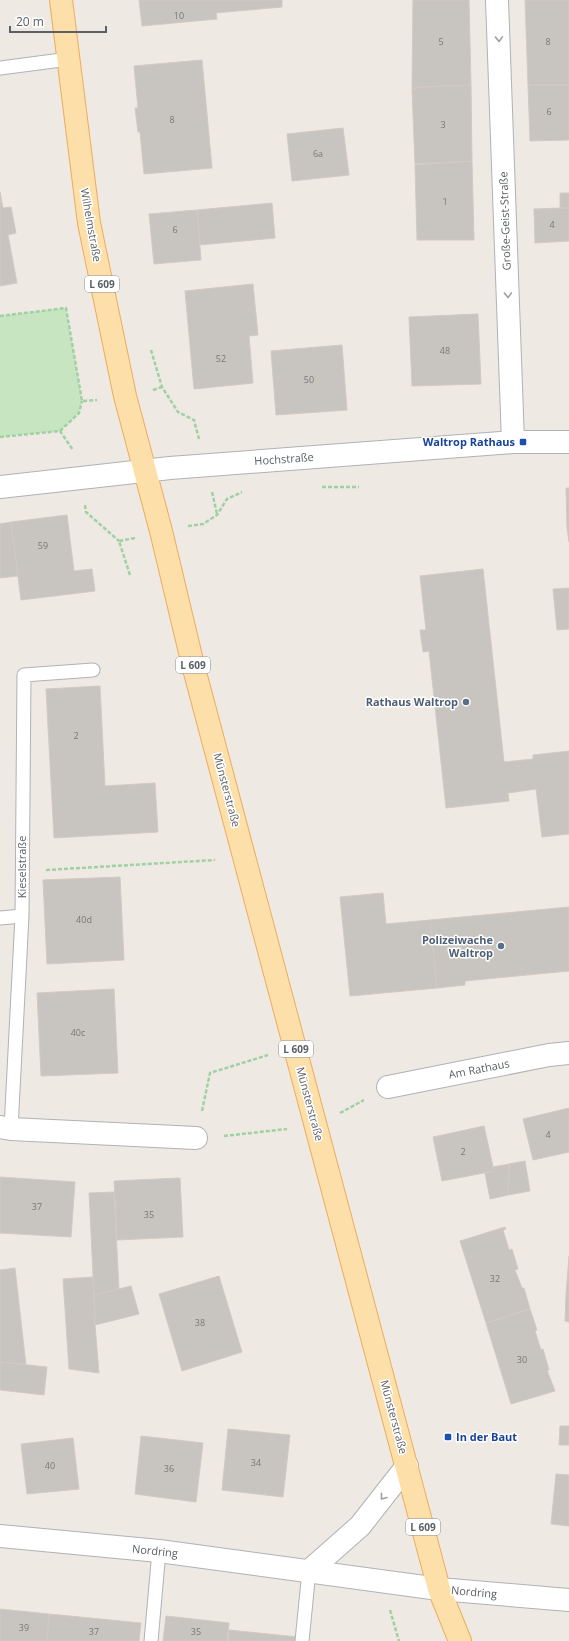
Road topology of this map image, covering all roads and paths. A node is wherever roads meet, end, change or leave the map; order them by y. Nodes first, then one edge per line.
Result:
1 (61, 0) edge
2 (498, 0) edge
3 (68, 59) junction
4 (0, 68) edge
5 (66, 308) dead end
6 (0, 316) edge
7 (151, 350) dead end
8 (82, 401) dead end
9 (60, 431) dead end
10 (513, 442) junction
11 (569, 442) edge
12 (205, 466) junction
13 (144, 471) junction
14 (0, 487) edge
15 (319, 487) dead end
16 (359, 487) dead end
17 (245, 491) dead end
18 (217, 515) junction
19 (161, 531) junction
20 (130, 575) dead end
21 (93, 670) dead end
22 (246, 858) junction
23 (22, 871) junction
24 (22, 916) junction
25 (0, 918) edge
26 (295, 1046) junction
27 (569, 1053) edge
28 (388, 1087) joint
29 (317, 1126) junction
30 (6, 1128) edge
31 (196, 1138) junction
32 (407, 1466) junction
33 (0, 1536) edge
34 (159, 1551) junction
35 (309, 1571) junction
36 (439, 1589) junction
37 (569, 1600) edge
38 (151, 1641) edge
39 (302, 1641) edge
40 (460, 1641) edge

1 - 3 main road, Wilhelmstraße / L 609
2 -> 10 street, Große-Geist-Straße
3 - 4 lane
3 - 13 main road, Wilhelmstraße / L 609
5 - 6 path
7 - 12 path
8 - 9 path
10 - 11 street, Hochstraße
10 - 12 street, Hochstraße
12 - 13 street, Hochstraße
12 - 18 path
13 - 14 street, Hochstraße
13 - 19 main road, Münsterstraße / L 609
15 - 16 path
17 - 18 path
18 - 19 path
19 - 20 path
19 - 22 main road, Münsterstraße / L 609
21 - 23 lane, Kieselstraße
22 - 23 path
22 - 26 main road, Münsterstraße / L 609
23 - 24 lane, Kieselstraße
24 - 25 lane
24 - 30 lane, Kieselstraße
26 - 29 main road, Münsterstraße / L 609
26 - 31 path
27 - 28 street, Am Rathaus
28 - 29 path
29 - 31 path
29 - 32 main road, Münsterstraße / L 609
30 - 31 street, Kieselstraße
32 -> 35 street
32 - 36 main road, Münsterstraße / L 609
33 - 34 street, Nordring
34 - 35 street, Nordring
34 - 38 lane
35 - 36 street, Nordring
35 - 39 lane
36 - 37 street, Nordring
36 - 40 main road, Münsterstraße / L 609

